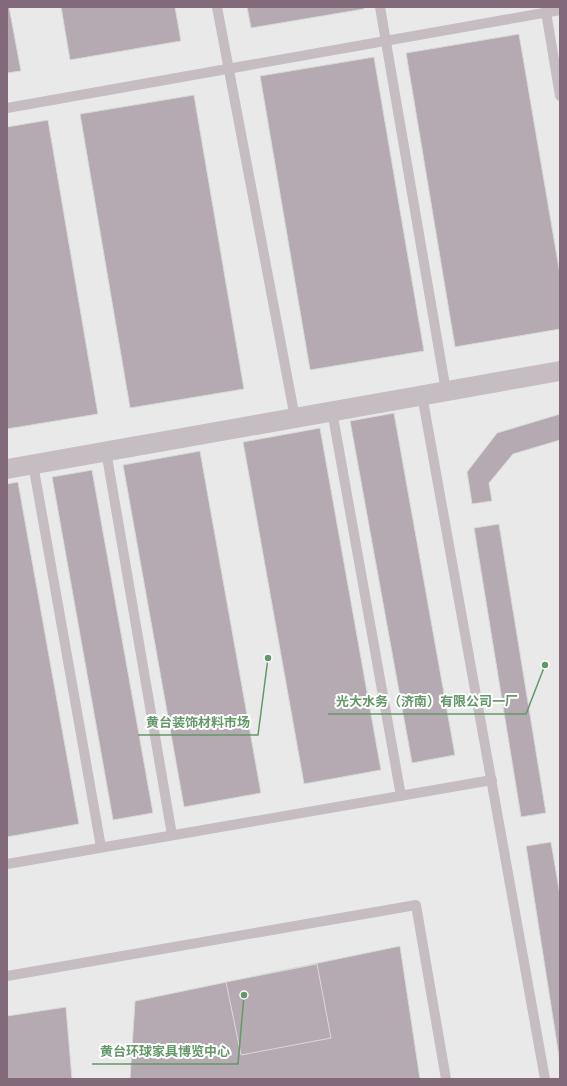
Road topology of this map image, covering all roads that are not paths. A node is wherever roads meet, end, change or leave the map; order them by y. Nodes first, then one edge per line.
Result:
1 (218, 7) edge
2 (380, 7) edge
3 (560, 10) edge
4 (546, 12) junction
5 (386, 41) junction
6 (228, 69) junction
7 (560, 96) edge
8 (7, 108) edge
9 (560, 370) edge
10 (446, 391) junction
11 (422, 395) junction
12 (332, 411) junction
13 (295, 418) junction
14 (106, 451) junction
15 (33, 464) junction
16 (7, 469) edge
17 (492, 780) junction
18 (401, 796) junction
19 (172, 835) junction
20 (101, 848) junction
21 (7, 864) edge
22 (7, 976) edge
23 (446, 1079) edge
24 (545, 1079) edge

1 - 6 lane
2 - 5 lane
3 - 4 lane
4 - 5 lane
4 - 7 lane
5 - 6 lane
5 - 10 lane
6 - 8 lane
6 - 13 lane
9 - 10 street
10 - 11 street
11 - 12 street
11 - 17 lane
12 - 13 street
12 - 18 lane
13 - 14 street
14 - 15 street
14 - 19 lane
15 - 16 street
15 - 20 lane
17 - 18 lane
17 - 24 lane
18 - 19 lane
19 - 20 lane
20 - 21 lane
22 - 23 lane

